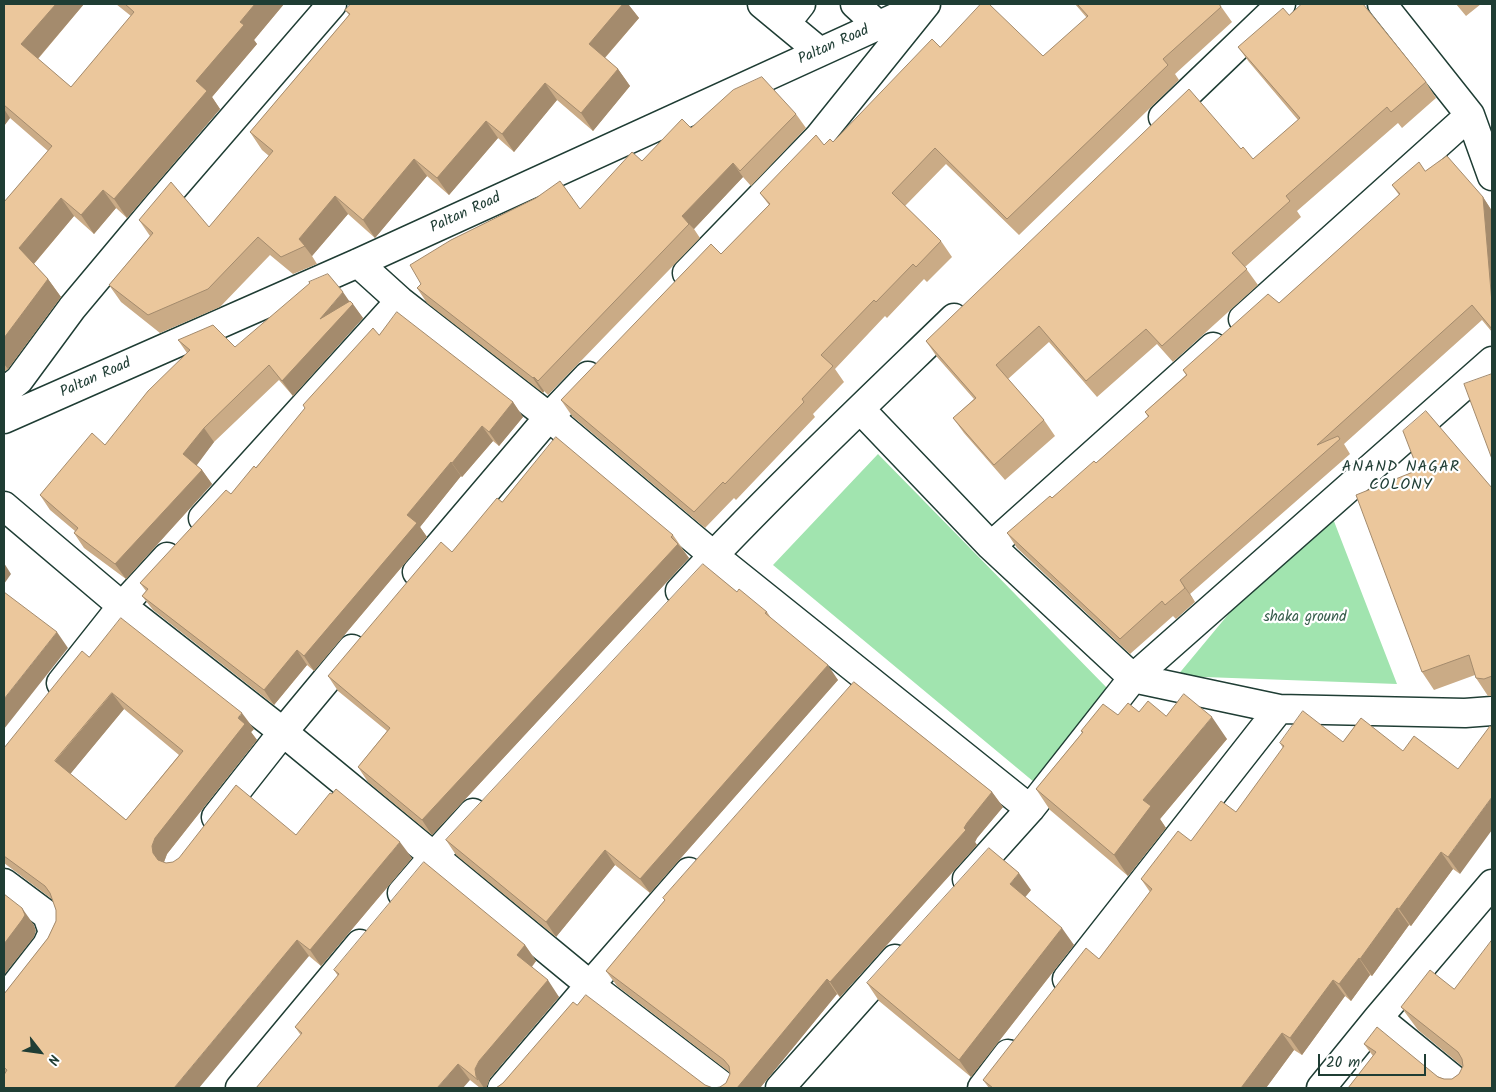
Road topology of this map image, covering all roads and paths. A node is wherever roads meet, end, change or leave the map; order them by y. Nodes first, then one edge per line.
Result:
1 (332, 4) edge
2 (762, 4) edge
3 (855, 4) edge
4 (926, 4) edge
5 (1281, 4) edge
6 (1382, 4) edge
7 (794, 14) edge
8 (879, 26) junction
9 (820, 52) junction
10 (1470, 114) junction
11 (1146, 134) edge
12 (1492, 176) edge
13 (358, 264) junction
14 (673, 287) edge
15 (974, 299) edge
16 (400, 301) junction
17 (604, 359) edge
18 (1492, 361) edge
19 (4, 392) edge
20 (860, 409) junction
21 (549, 416) junction
22 (4, 419) edge
23 (4, 506) edge
24 (991, 546) junction
25 (713, 555) junction
26 (403, 589) edge
27 (666, 605) edge
28 (122, 606) junction
29 (365, 634) edge
30 (1133, 678) junction
31 (47, 700) edge
32 (1279, 709) junction
33 (1492, 711) edge
34 (283, 732) junction
35 (493, 792) edge
36 (1030, 809) junction
37 (204, 833) edge
38 (706, 852) edge
39 (433, 857) junction
40 (4, 882) edge
41 (1492, 884) edge
42 (951, 897) edge
43 (911, 941) edge
44 (590, 985) junction
45 (1054, 995) edge
46 (4, 1000) edge
47 (1378, 1018) junction
48 (1024, 1034) edge
49 (240, 1088) edge
50 (502, 1088) edge
51 (725, 1088) edge
52 (780, 1088) edge
53 (982, 1088) edge
54 (1321, 1088) edge
55 (1464, 1088) edge

1 - 19 street
2 - 7 street
3 - 8 street
4 - 8 street, Paltan Road
4 - 14 street
5 - 11 street
6 - 10 street
7 - 9 street
8 - 9 street, Paltan Road
9 - 13 street, Paltan Road
10 - 12 street
10 - 24 street
13 - 16 street
13 - 22 street, Paltan Road
15 - 20 street
16 - 21 street
16 - 28 street
17 - 21 street
18 - 30 street
20 - 24 street
20 - 25 street
21 - 25 street
21 - 26 street
23 - 28 street
24 - 30 street
25 - 27 street
25 - 36 street
28 - 31 street
28 - 34 street
29 - 34 street
30 - 32 street
30 - 36 street
32 - 33 street
32 - 45 street
34 - 37 street
34 - 39 street
35 - 39 street
36 - 42 street
38 - 44 street
39 - 44 street
39 - 49 street
40 - 46 street
41 - 47 street
43 - 52 street
44 - 50 street
44 - 51 street
47 - 54 street
47 - 55 street
48 - 53 street

